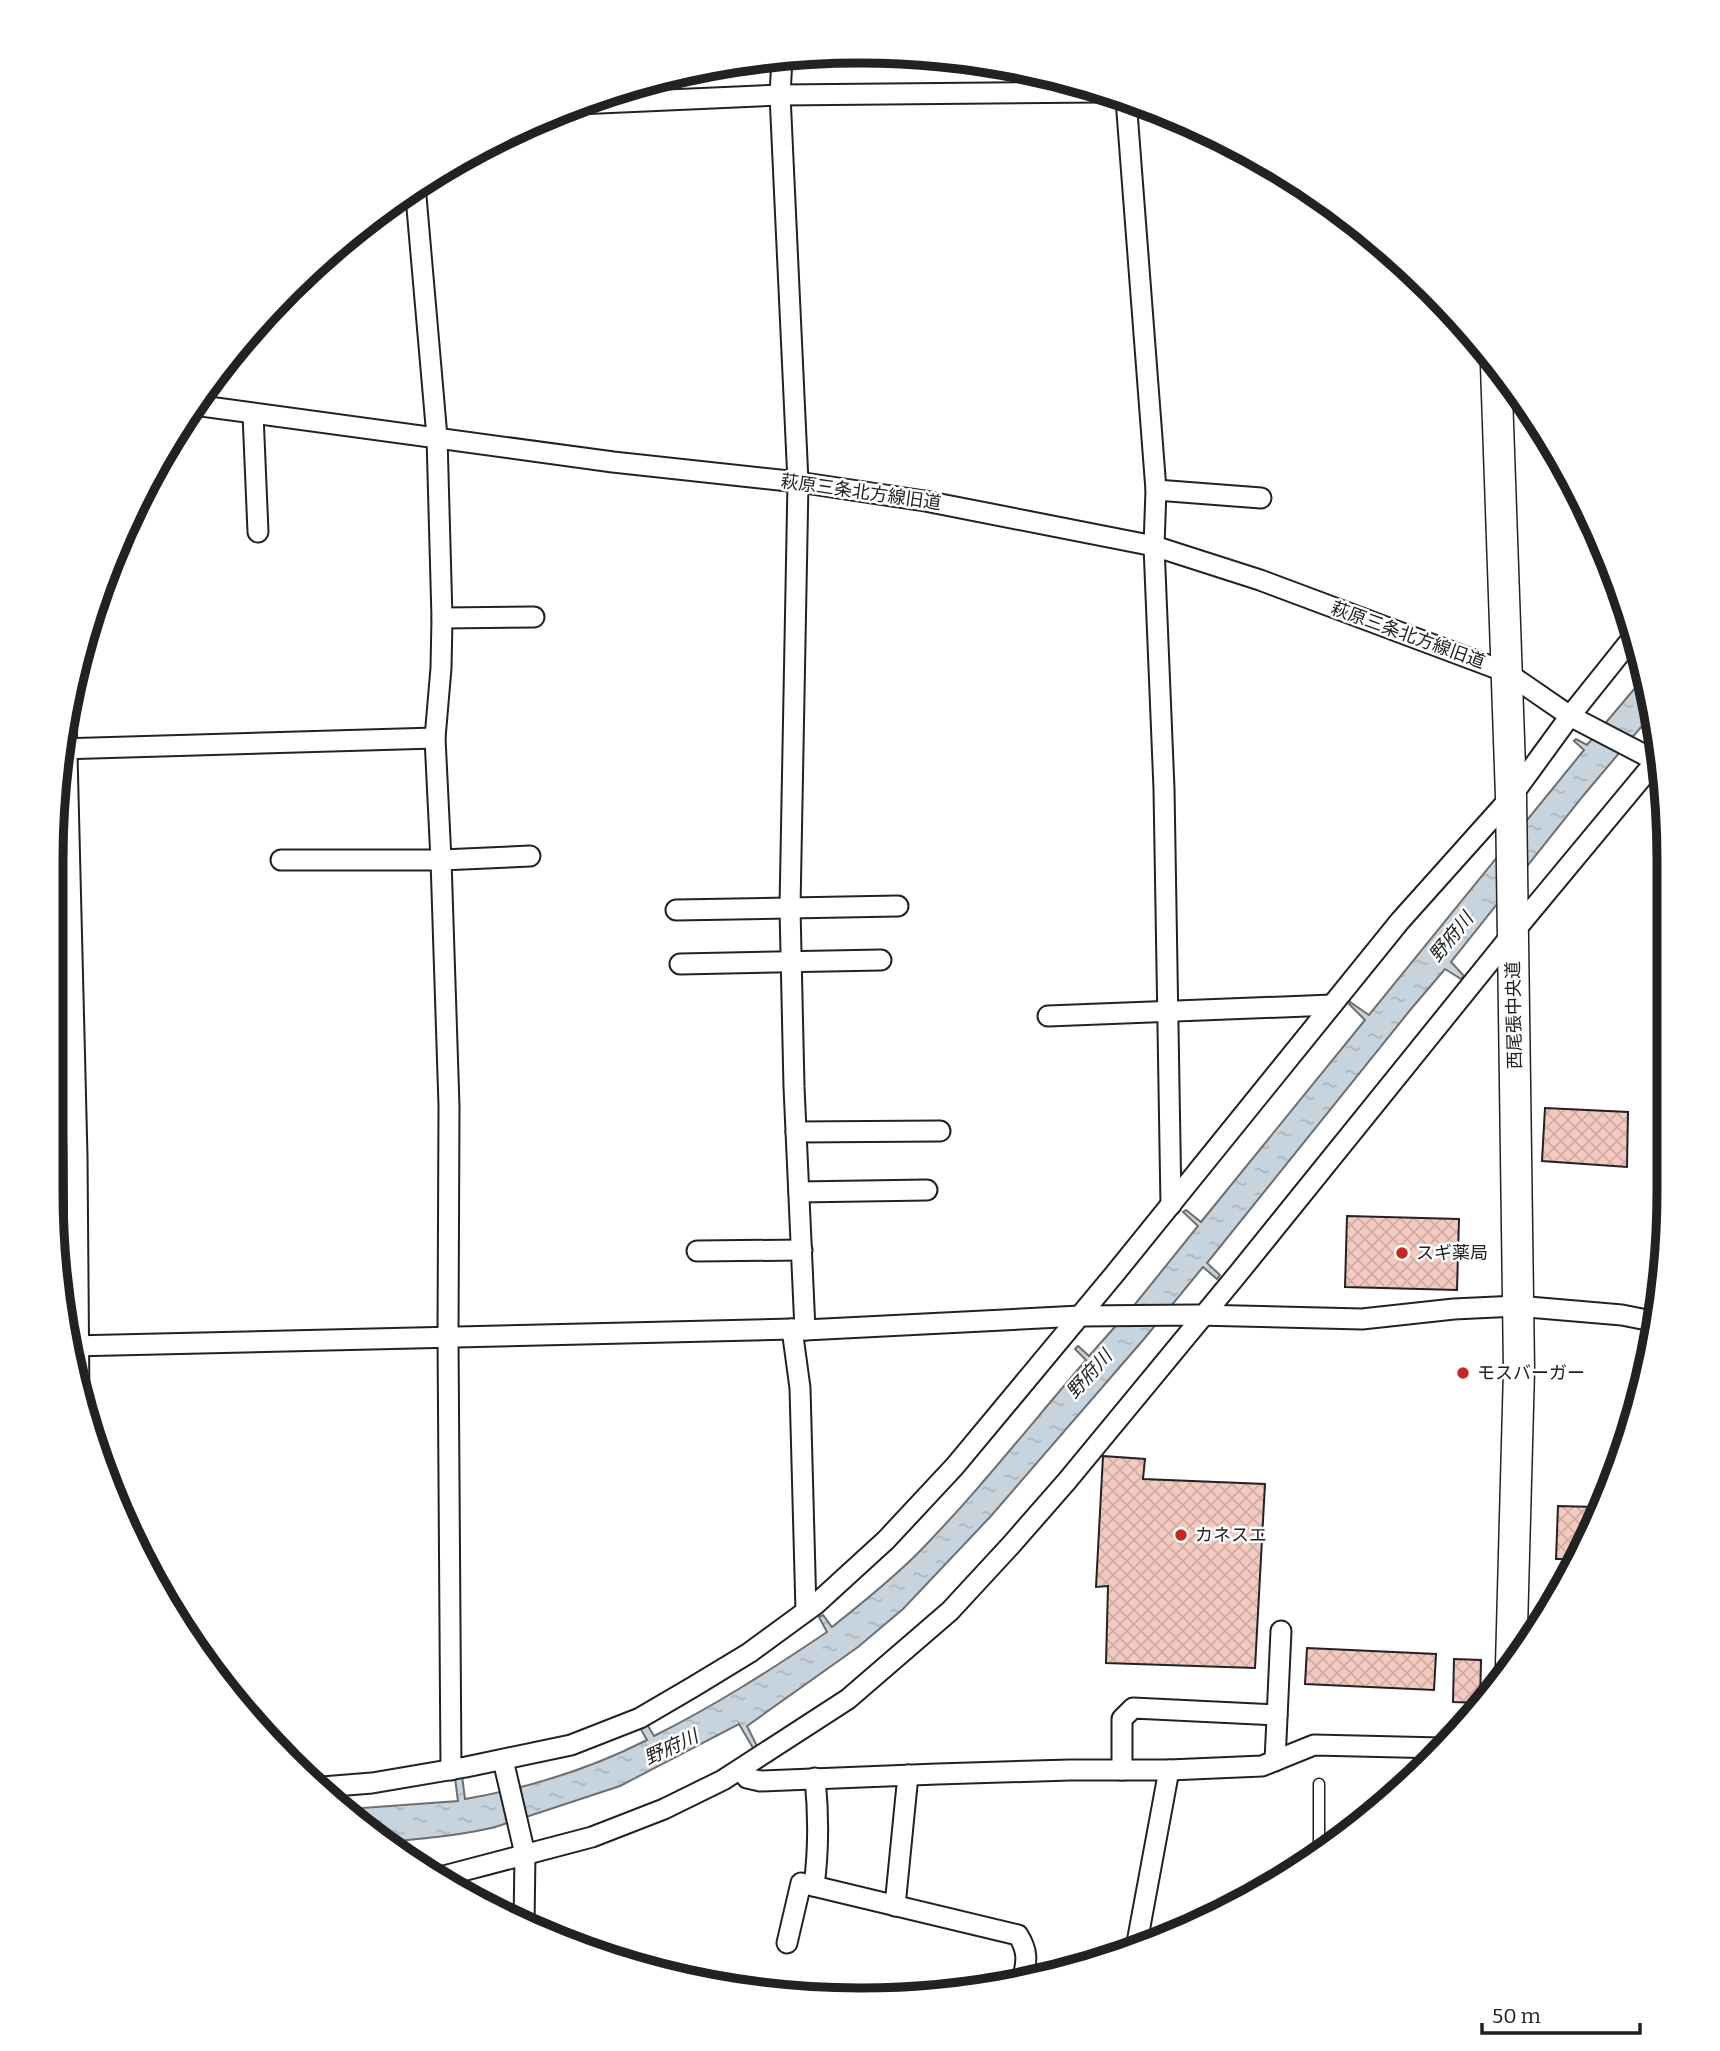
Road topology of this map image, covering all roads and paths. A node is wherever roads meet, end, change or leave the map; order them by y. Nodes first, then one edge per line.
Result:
1 (781, 68) edge
2 (1074, 92) edge
3 (780, 95) junction
4 (613, 102) edge
5 (1127, 109) edge
6 (416, 198) edge
7 (1496, 381) edge
8 (205, 407) edge
9 (253, 414) junction
10 (437, 437) junction
11 (799, 482) junction
12 (1156, 489) junction
13 (1261, 498) dead end
14 (258, 532) dead end
15 (1154, 546) junction
16 (534, 617) dead end
17 (442, 618) junction
18 (1627, 645) edge
19 (1506, 671) junction
20 (1573, 718) junction
21 (435, 738) junction
22 (71, 749) edge
23 (1650, 757) edge
24 (1651, 766) edge
25 (1511, 797) junction
26 (65, 808) edge
27 (530, 856) dead end
28 (281, 860) dead end
29 (441, 860) junction
30 (898, 906) dead end
31 (790, 908) junction
32 (676, 910) dead end
33 (1513, 933) junction
34 (881, 960) dead end
35 (791, 962) junction
36 (680, 964) dead end
37 (1332, 1005) junction
38 (1166, 1011) junction
39 (1048, 1016) dead end
40 (63, 1036) edge
41 (73, 1036) junction
42 (940, 1131) dead end
43 (796, 1132) junction
44 (927, 1190) dead end
45 (799, 1192) junction
46 (1171, 1205) junction
47 (802, 1250) junction
48 (697, 1251) dead end
49 (1517, 1306) junction
50 (1200, 1315) junction
51 (1085, 1316) junction
52 (1646, 1320) edge
53 (75, 1326) edge
54 (799, 1329) junction
55 (448, 1336) junction
56 (78, 1345) edge
57 (806, 1611) junction
58 (1281, 1631) dead end
59 (1511, 1650) edge
60 (1277, 1715) junction
61 (1431, 1748) edge
62 (1275, 1761) junction
63 (504, 1763) junction
64 (741, 1769) junction
65 (451, 1770) junction
66 (1122, 1770) junction
67 (1170, 1770) junction
68 (908, 1775) junction
69 (815, 1779) junction
70 (1319, 1784) dead end
71 (331, 1786) edge
72 (1319, 1842) edge
73 (524, 1850) junction
74 (449, 1874) edge
75 (814, 1886) junction
76 (895, 1906) junction
77 (524, 1913) edge
78 (1138, 1938) edge
79 (787, 1943) dead end
80 (1025, 1971) edge

1 - 3 street
2 - 3 street
3 - 4 street
3 - 11 street
5 - 12 street
6 - 10 street
7 - 19 main road, 西尾張中央道
8 - 9 street, 萩原三条北方線旧道
9 - 10 street, 萩原三条北方線旧道
9 - 14 street
10 - 11 street, 萩原三条北方線旧道
10 - 17 street
11 - 15 street, 萩原三条北方線旧道
11 - 31 street
12 - 13 street
12 - 15 street
15 - 19 street, 萩原三条北方線旧道
15 - 38 street
16 - 17 street
17 - 21 street
18 - 20 street
19 - 20 street, 萩原三条北方線旧道
19 - 25 main road, 西尾張中央道
20 - 23 street, 萩原三条北方線旧道
20 - 25 street
21 - 22 street
21 - 29 street
24 - 33 street
25 - 33 main road, 西尾張中央道
25 - 37 street
26 - 41 street
27 - 29 street
28 - 29 street
29 - 55 street
30 - 31 street
31 - 32 street
31 - 35 street
33 - 49 main road, 西尾張中央道
33 - 50 street
34 - 35 street
35 - 36 street
35 - 43 street
37 - 38 street
37 - 46 street
38 - 39 street
38 - 46 street
40 - 41 street
41 - 53 street
42 - 43 street
43 - 45 street
44 - 45 street
45 - 47 street
46 - 51 street
47 - 48 street
47 - 54 street
49 - 50 street
49 - 52 street
49 - 59 main road, 西尾張中央道
50 - 51 street
50 - 64 street
51 - 54 street
51 - 57 street
54 - 55 street
54 - 57 street
55 - 56 street
55 - 65 street
57 - 63 street
58 - 60 street
60 - 62 street
60 - 66 street
61 - 62 street
62 - 67 street
63 - 65 street
63 - 73 street
64 - 69 street
64 - 73 street
65 - 71 street
66 - 67 street
66 - 68 street
67 - 78 street
68 - 69 street
68 - 76 street
69 - 75 street
70 - 72 lane
73 - 74 street
73 - 77 street
75 - 76 street
75 - 79 street
76 - 80 street

